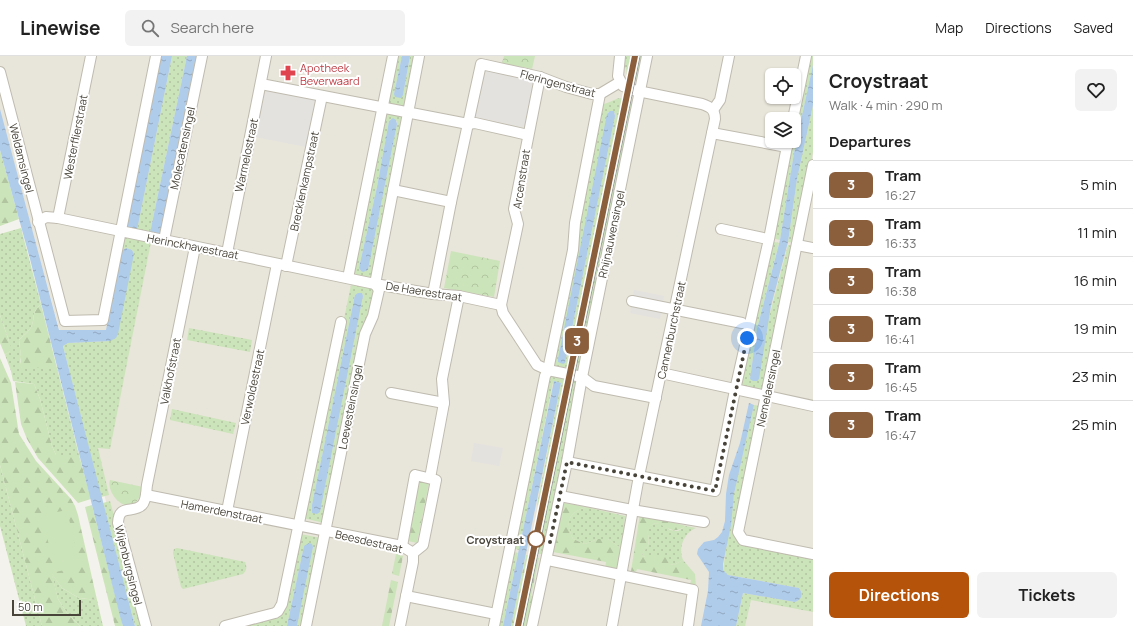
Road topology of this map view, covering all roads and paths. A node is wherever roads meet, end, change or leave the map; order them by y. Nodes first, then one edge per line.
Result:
1 (91, 56) edge
2 (156, 56) edge
3 (202, 56) edge
4 (266, 56) edge
5 (393, 56) edge
6 (419, 56) edge
7 (620, 56) edge
8 (648, 56) edge
9 (729, 56) edge
10 (806, 56) edge
11 (0, 72) edge
12 (540, 76) junction
13 (620, 82) junction
14 (261, 84) junction
15 (641, 91) junction
16 (600, 94) junction
17 (322, 96) junction
18 (383, 106) junction
19 (713, 110) junction
20 (408, 112) junction
21 (794, 112) edge
22 (468, 124) junction
23 (712, 133) junction
24 (528, 135) junction
25 (765, 141) edge
26 (787, 148) edge
27 (813, 165) edge
28 (398, 191) junction
29 (451, 202) junction
30 (58, 218) junction
31 (38, 222) junction
32 (721, 229) dead end
33 (120, 232) junction
34 (763, 238) dead end
35 (164, 240) junction
36 (797, 245) junction
37 (195, 247) junction
38 (813, 248) edge
39 (227, 253) junction
40 (282, 265) junction
41 (348, 278) junction
42 (375, 284) junction
43 (433, 294) junction
44 (459, 296) junction
45 (632, 301) dead end
46 (501, 305) junction
47 (676, 310) junction
48 (341, 322) dead end
49 (742, 323) dead end
50 (548, 370) junction
51 (661, 373) junction
52 (582, 377) junction
53 (736, 390) junction
54 (391, 393) dead end
55 (767, 396) junction
56 (656, 398) junction
57 (444, 403) junction
58 (813, 406) edge
59 (567, 462) junction
60 (639, 476) junction
61 (430, 478) junction
62 (146, 495) junction
63 (560, 496) junction
64 (632, 510) junction
65 (227, 511) junction
66 (704, 522) dead end
67 (299, 526) junction
68 (325, 531) junction
69 (402, 546) junction
70 (413, 553) junction
71 (813, 554) edge
72 (548, 560) dead end
73 (622, 575) junction
74 (406, 596) junction
75 (496, 614) junction
76 (146, 626) edge
77 (225, 626) edge
78 (306, 626) edge
79 (400, 626) edge
80 (494, 626) edge
81 (532, 626) edge
82 (612, 626) edge
83 (688, 626) edge

1 - 30 street, Westerflierstraat
2 - 33 street
3 - 35 street, Molecatensingel
4 - 14 street, Warmelostraat
5 - 18 street
6 - 20 street, Loevesteinsingel
7 - 13 street
8 - 15 street, Rhijnauwensingel
9 - 19 street
10 - 21 street
11 - 31 street, Weldamsingel
12 - 16 street, Fleringenstraat
12 - 22 street, Fleringenstraat
12 - 24 street, Arcenstraat
13 - 15 street
13 - 16 street, Fleringenstraat
14 - 17 street
14 - 39 street, Warmelostraat
15 - 19 street
15 - 52 street, Rhijnauwensingel
16 - 50 street
17 - 18 street
17 - 40 street, Brecklenkampstraat
18 - 20 street
18 - 41 street
19 - 23 street, Cannenburchstraat
20 - 22 street
20 - 28 street, Loevesteinsingel
22 - 24 street
22 - 29 street
23 - 25 street
23 - 47 street, Cannenburchstraat
24 - 46 street, Arcenstraat
26 - 53 street
27 - 36 street, Nemelaersingel
28 - 29 street
28 - 42 street, Loevesteinsingel
29 - 43 street
30 - 31 street, Herinckhavestraat
30 - 33 street, Herinckhavestraat
31 - 33 street, Weldamsingel
32 - 34 street
33 - 35 street, Herinckhavestraat
35 - 37 street, Herinckhavestraat
36 - 38 street
36 - 55 street, Nemelaersingel
37 - 39 street, Herinckhavestraat
37 - 62 street, Valkhofstraat
39 - 40 street, Herinckhavestraat
40 - 41 street, Herinckhavestraat
40 - 65 street, Verwoldestraat
41 - 42 street, De Haerestraat
42 - 43 street, De Haerestraat
42 - 68 street, Loevesteinsingel
43 - 44 street, De Haerestraat
44 - 46 street, De Haerestraat
44 - 57 street
45 - 47 street
46 - 50 street
47 - 49 street
47 - 51 street, Cannenburchstraat
48 - 67 street
50 - 52 street
50 - 75 street
51 - 53 street
51 - 56 street, Cannenburchstraat
52 - 56 street
52 - 59 street, Rhijnauwensingel
53 - 55 street
53 - 60 street
54 - 57 street
55 - 58 street
55 - 71 street, Nemelaersingel
56 - 60 street, Cannenburchstraat
57 - 61 street
59 - 60 street
59 - 63 street, Rhijnauwensingel
60 - 64 street, Cannenburchstraat
61 - 69 street
61 - 70 street
62 - 65 street, Hamerdenstraat
62 - 76 street, Wijenburgsingel
63 - 64 street
63 - 81 street, Rhijnauwensingel
64 - 66 street
64 - 73 street, Cannenburchstraat
65 - 67 street, Hamerdenstraat
67 - 68 street, Beesdestraat
67 - 77 street
68 - 69 street, Beesdestraat
68 - 78 street, Loevesteinsingel
69 - 70 street, Beesdestraat
70 - 74 street, Beesdestraat
72 - 73 street
73 - 82 street, Cannenburchstraat
73 - 83 street
74 - 75 street
74 - 79 street, Beesdestraat
75 - 80 street

